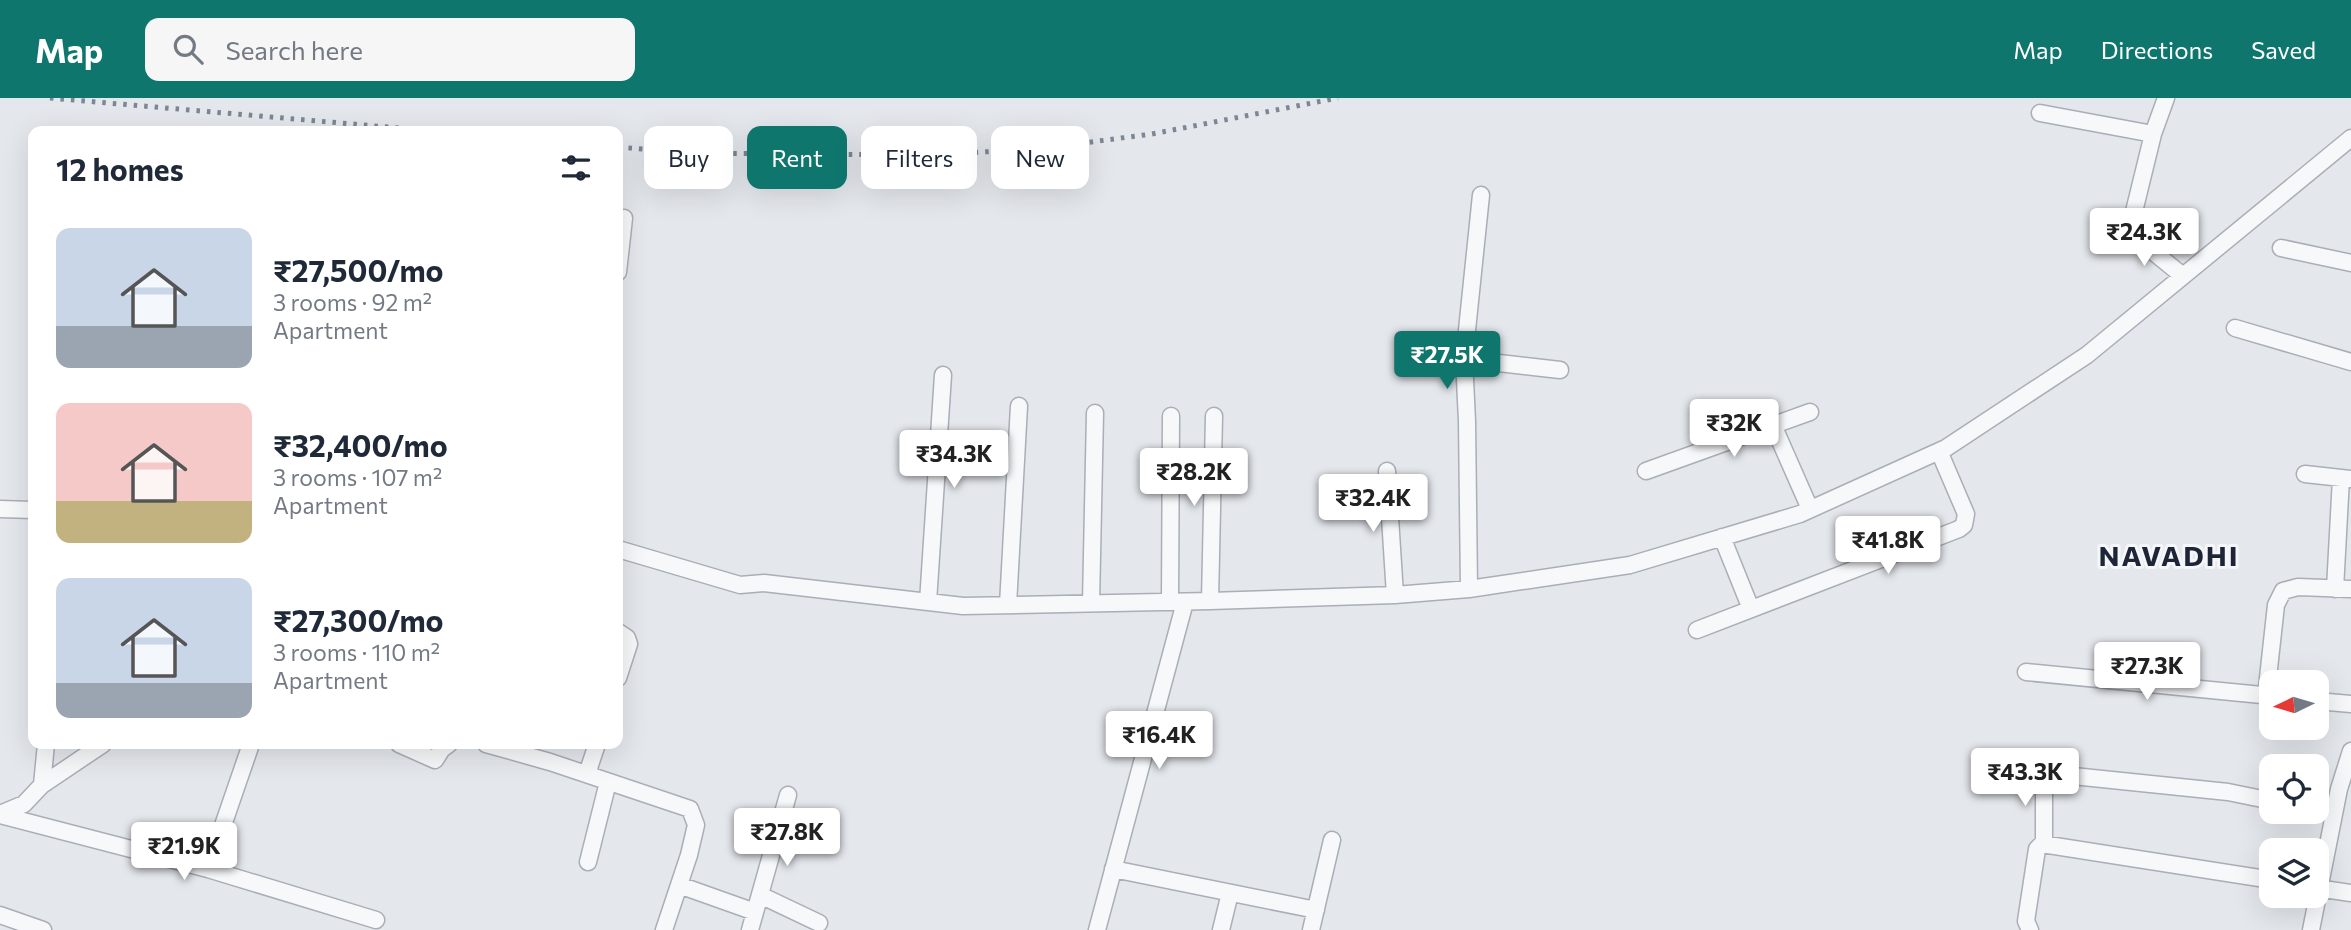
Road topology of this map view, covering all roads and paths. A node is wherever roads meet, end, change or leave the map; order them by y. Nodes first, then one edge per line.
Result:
1 (2166, 98) edge
2 (2040, 113) dead end
3 (2154, 134) junction
4 (2351, 138) edge
5 (1481, 195) dead end
6 (624, 218) dead end
7 (623, 227) edge
8 (2281, 248) dead end
9 (2351, 263) edge
10 (2183, 276) junction
11 (2235, 328) dead end
12 (1464, 359) junction
13 (2351, 362) edge
14 (1560, 370) dead end
15 (943, 375) dead end
16 (1019, 405) dead end
17 (1810, 412) dead end
18 (1095, 413) dead end
19 (1171, 416) dead end
20 (1214, 416) dead end
21 (1773, 425) junction
22 (1939, 451) junction
23 (1387, 471) dead end
24 (1646, 471) dead end
25 (2305, 474) dead end
26 (2346, 479) edge
27 (0, 509) edge
28 (1810, 509) junction
29 (28, 510) edge
30 (1722, 537) junction
31 (623, 550) edge
32 (1469, 589) junction
33 (2343, 589) edge
34 (1395, 595) junction
35 (1210, 601) junction
36 (928, 602) junction
37 (1177, 602) junction
38 (1091, 604) junction
39 (1008, 605) junction
40 (1751, 609) junction
41 (1697, 630) dead end
42 (623, 635) edge
43 (623, 663) edge
44 (2272, 670) edge
45 (2026, 672) dead end
46 (2259, 695) edge
47 (2329, 702) edge
48 (2351, 704) edge
49 (46, 749) edge
50 (96, 749) edge
51 (249, 749) edge
52 (410, 749) edge
53 (442, 749) edge
54 (516, 749) edge
55 (595, 749) edge
56 (2351, 752) edge
57 (587, 774) junction
58 (608, 782) junction
59 (42, 785) junction
60 (789, 795) dead end
61 (2259, 798) edge
62 (0, 814) edge
63 (2329, 814) edge
64 (2334, 815) junction
65 (2329, 838) edge
66 (1332, 840) dead end
67 (2043, 844) junction
68 (588, 862) dead end
69 (208, 869) junction
70 (1113, 869) junction
71 (2259, 878) edge
72 (679, 885) junction
73 (2329, 890) edge
74 (1230, 893) junction
75 (2351, 893) edge
76 (760, 895) junction
77 (2315, 908) edge
78 (1316, 910) junction
79 (755, 912) junction
80 (0, 915) edge
81 (376, 920) dead end
82 (819, 923) dead end
83 (43, 930) edge
84 (664, 930) edge
85 (750, 930) edge
86 (1097, 930) edge
87 (1221, 930) edge
88 (1311, 930) edge
89 (2030, 930) edge
90 (2311, 930) edge

1 - 3 street
2 - 3 street
3 - 10 street
4 - 10 street
5 - 12 street
6 - 7 street
8 - 9 street
10 - 22 street
11 - 13 street
12 - 14 street
12 - 32 street
15 - 36 street
16 - 39 street
17 - 21 street
18 - 38 street
19 - 37 street
20 - 35 street
21 - 24 street
21 - 28 street
22 - 28 street
22 - 40 street
23 - 34 street
25 - 26 street
26 - 33 street
27 - 29 street
28 - 30 street
30 - 32 street
30 - 40 street
31 - 36 street
32 - 34 street
33 - 44 street
34 - 35 street
35 - 37 street
36 - 39 street
37 - 38 street
37 - 70 street
38 - 39 street
40 - 41 street
42 - 43 street
45 - 46 street
47 - 48 street
49 - 59 street
50 - 59 street
51 - 69 street
52 - 53 street
54 - 57 street
55 - 57 street
56 - 64 street
57 - 58 street
58 - 68 street
58 - 72 street
59 - 62 street
60 - 76 street
61 - 67 street
62 - 69 street
63 - 64 street
64 - 65 street
66 - 78 street
67 - 71 street
67 - 89 street
69 - 81 street
70 - 74 street
70 - 86 street
72 - 79 street
72 - 84 street
73 - 75 street
74 - 78 street
74 - 87 street
76 - 79 street
76 - 82 street
77 - 90 street
78 - 88 street
79 - 85 street
80 - 83 street

